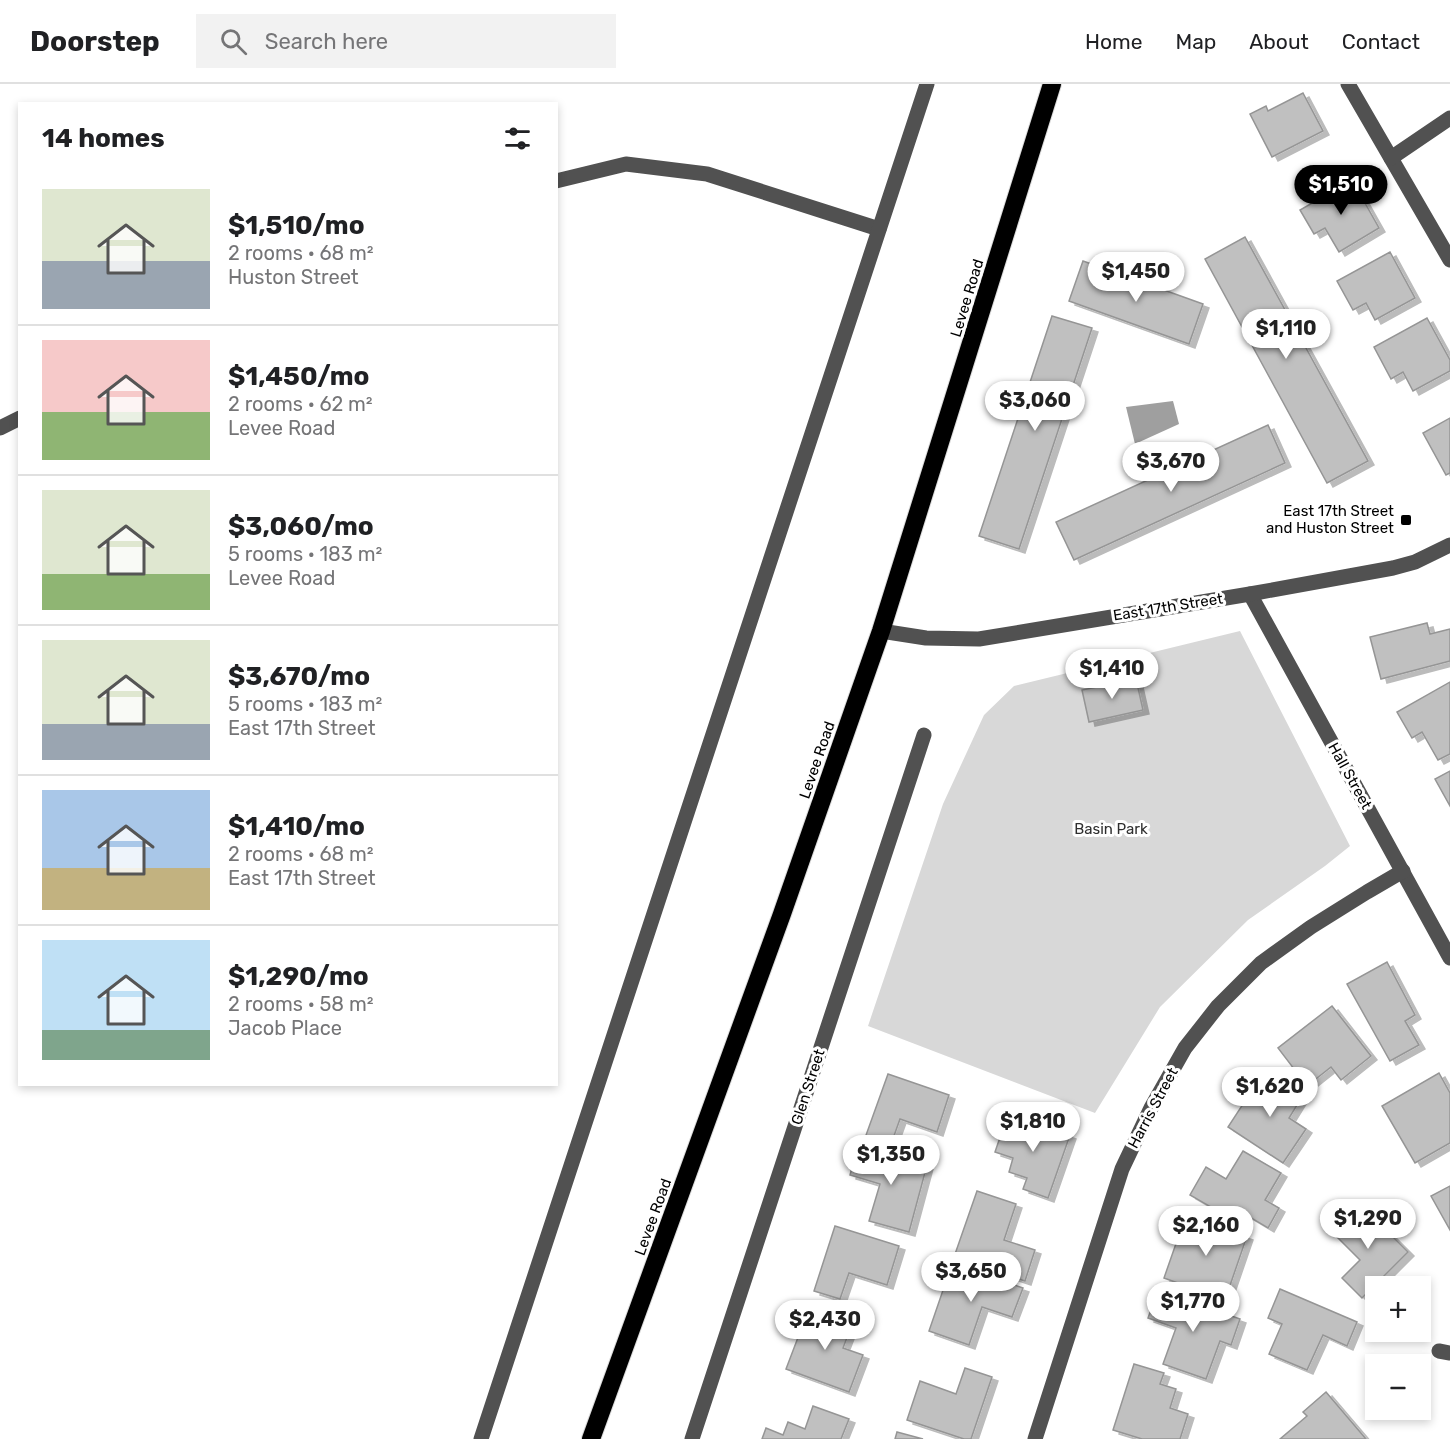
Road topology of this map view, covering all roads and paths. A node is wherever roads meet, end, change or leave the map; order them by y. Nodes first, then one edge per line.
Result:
1 (927, 84) edge
2 (1052, 84) edge
3 (1348, 84) edge
4 (1450, 118) edge
5 (1391, 158) junction
6 (558, 181) edge
7 (879, 229) junction
8 (1450, 260) edge
9 (18, 419) edge
10 (0, 428) edge
11 (1450, 545) edge
12 (1250, 594) junction
13 (880, 631) junction
14 (924, 735) dead end
15 (1403, 871) junction
16 (1450, 958) edge
17 (481, 1439) edge
18 (591, 1439) edge
19 (692, 1439) edge
20 (1035, 1439) edge

1 - 7 street
2 - 13 highway, Levee Road
3 - 5 street
4 - 5 street
5 - 8 street
6 - 7 street
7 - 17 street
9 - 10 street
11 - 12 street, East 17th Street
12 - 13 street, East 17th Street
12 - 15 street, Hall Street
13 - 18 highway, Levee Road
14 - 19 street, Glen Street
15 - 16 street, Hall Street
15 - 20 street, Harris Street

